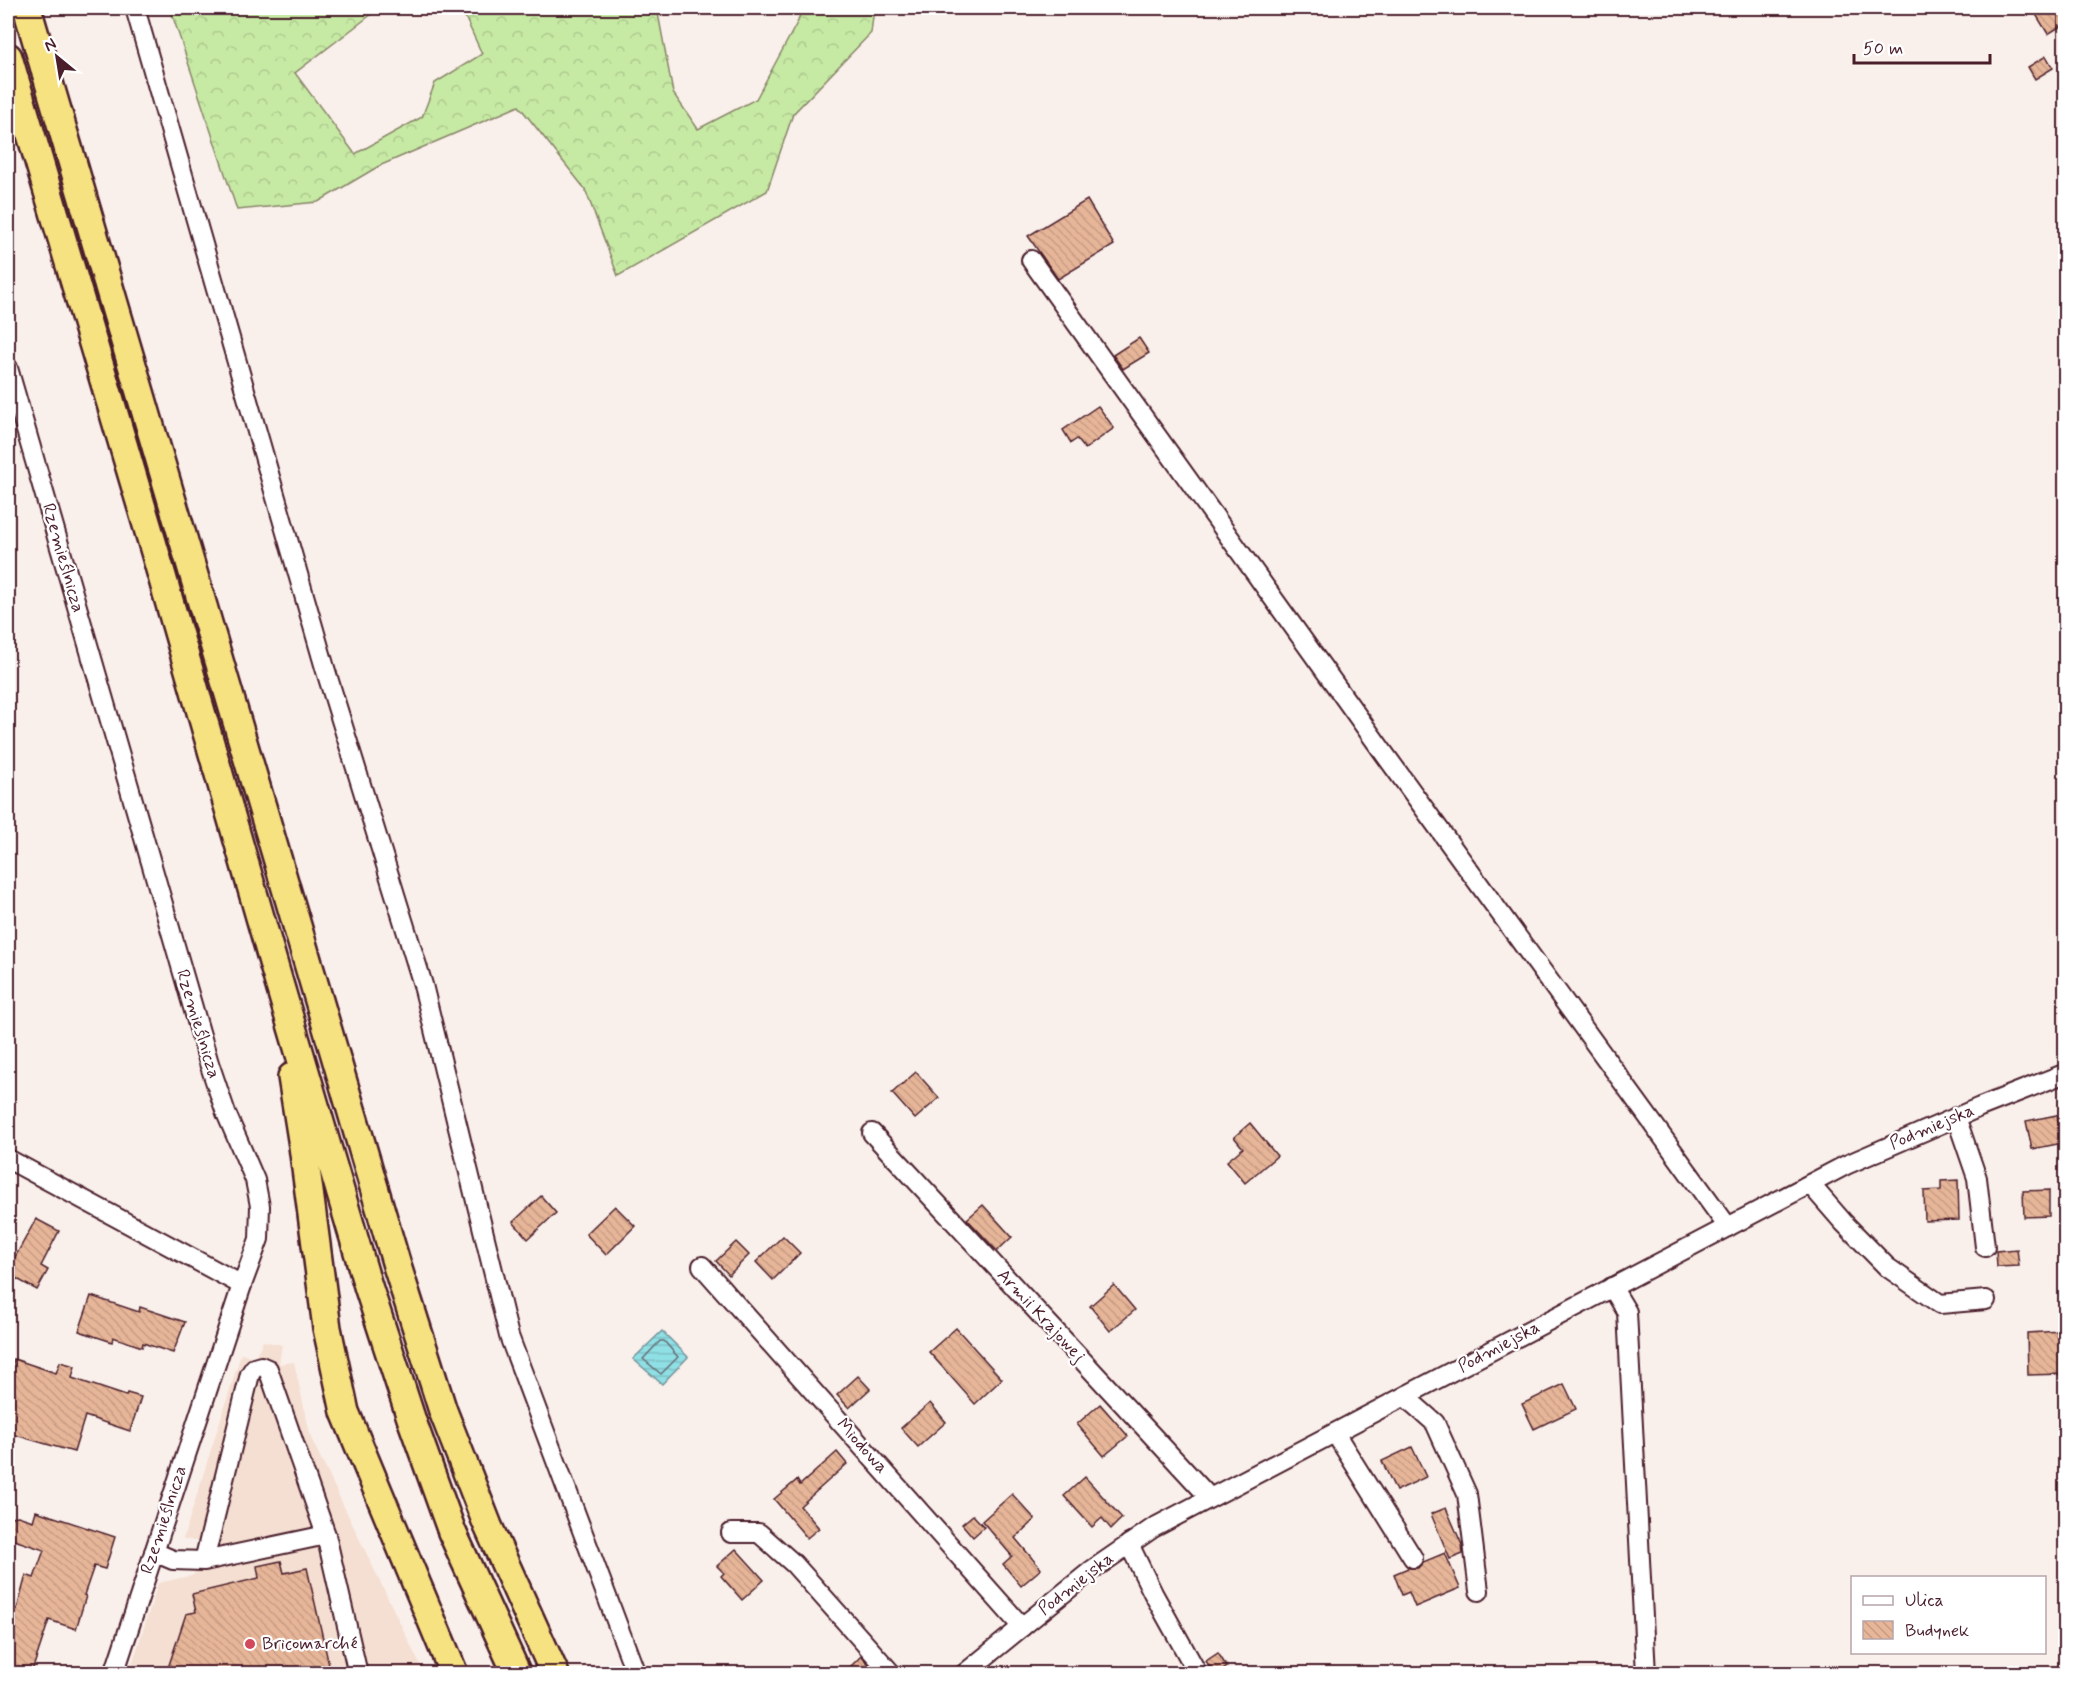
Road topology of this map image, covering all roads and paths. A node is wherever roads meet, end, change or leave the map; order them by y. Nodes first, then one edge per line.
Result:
1 (27, 8) edge
2 (135, 8) edge
3 (8, 57) edge
4 (1031, 260) dead end
5 (8, 368) edge
6 (279, 983) junction
7 (2066, 1073) edge
8 (1956, 1117) junction
9 (872, 1133) dead end
10 (8, 1159) edge
11 (1810, 1184) junction
12 (1728, 1227) junction
13 (1985, 1246) dead end
14 (702, 1266) dead end
15 (242, 1285) junction
16 (1612, 1287) junction
17 (1986, 1300) dead end
18 (1407, 1395) junction
19 (1335, 1433) junction
20 (1210, 1498) junction
21 (731, 1533) dead end
22 (326, 1535) junction
23 (1130, 1544) junction
24 (154, 1552) junction
25 (1413, 1558) dead end
26 (204, 1561) junction
27 (1479, 1591) dead end
28 (1022, 1627) junction
29 (114, 1674) edge
30 (358, 1674) edge
31 (454, 1674) edge
32 (517, 1674) edge
33 (555, 1674) edge
34 (636, 1674) edge
35 (892, 1674) edge
36 (964, 1674) edge
37 (1198, 1674) edge
38 (1647, 1674) edge

1 - 33 highway
2 - 34 street
3 - 6 highway
4 - 12 street
5 - 15 street, Rzemieślnicza
6 - 31 highway
6 - 32 highway
7 - 8 street, Podmiejska
8 - 11 street, Podmiejska
8 - 13 street
9 - 20 street, Armii Krajowej
10 - 15 street
11 - 12 street, Podmiejska
11 - 17 street
12 - 16 street, Podmiejska
14 - 28 street, Miodowa
15 - 24 street, Rzemieślnicza
16 - 18 street, Podmiejska
16 - 38 street
18 - 19 street, Podmiejska
18 - 27 street
19 - 20 street, Podmiejska
19 - 25 street
20 - 23 street, Podmiejska
21 - 35 street
22 - 26 street
22 - 26 street
22 - 30 street
23 - 28 street, Podmiejska
23 - 37 street
24 - 26 street
24 - 29 street, Rzemieślnicza
28 - 36 street, Podmiejska

